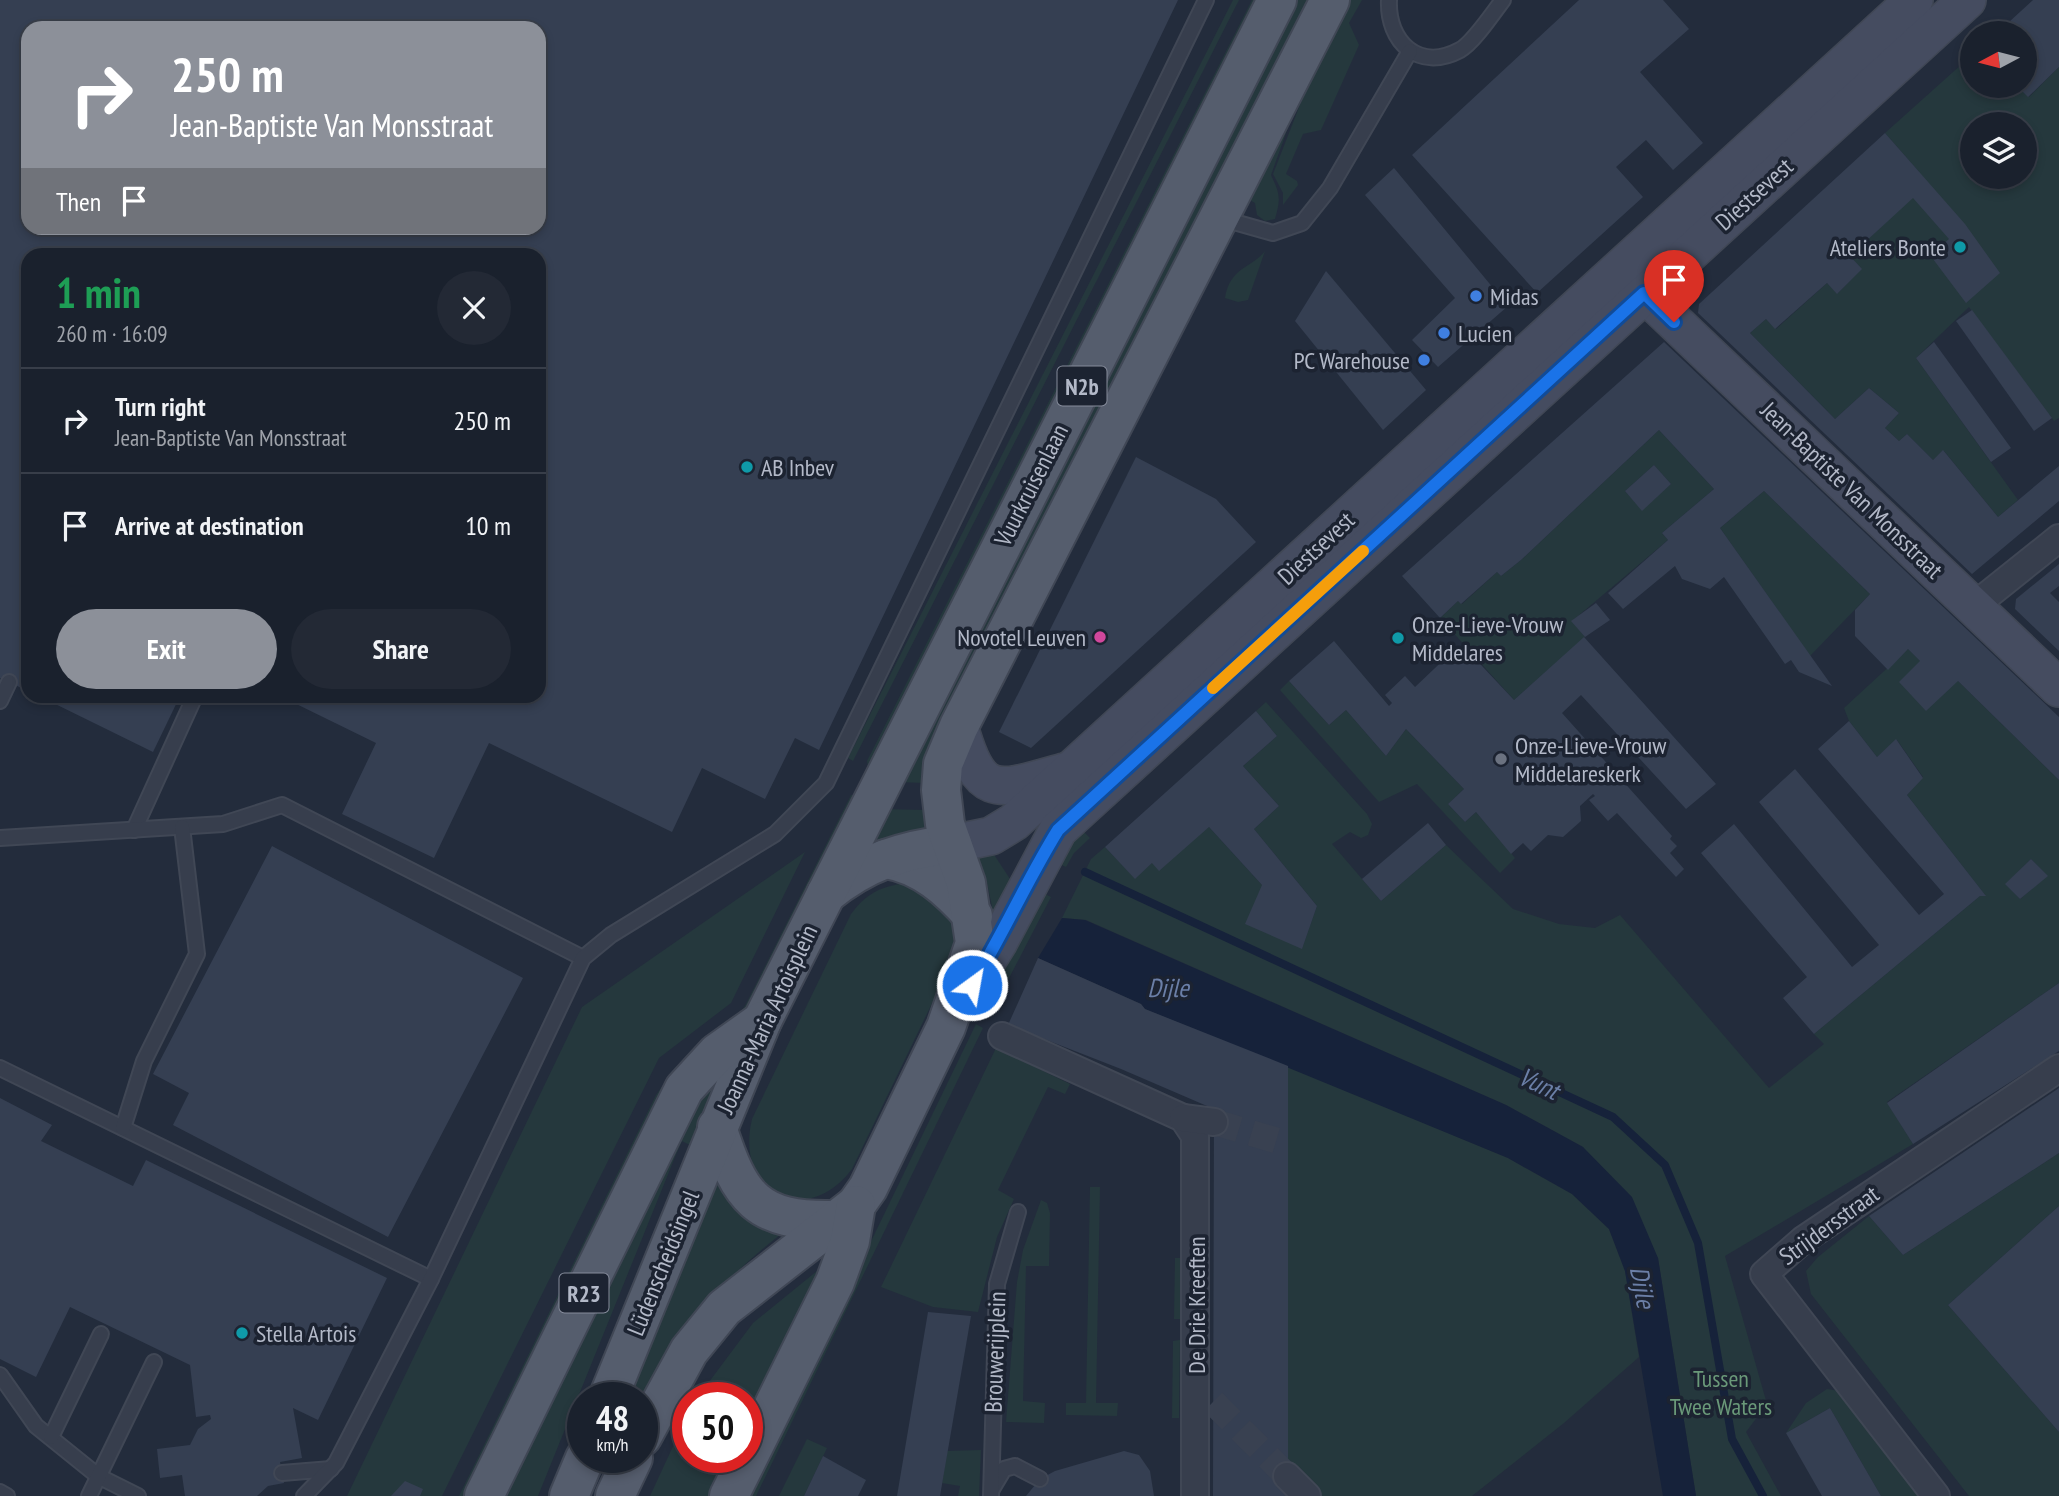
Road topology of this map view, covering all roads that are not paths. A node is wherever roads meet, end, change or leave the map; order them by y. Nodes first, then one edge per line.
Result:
1 (1206, 0) edge
2 (1277, 0) edge
3 (1329, 0) edge
4 (1389, 0) edge
5 (1503, 0) edge
6 (1914, 0) edge
7 (1967, 0) edge
8 (1410, 51) junction
9 (1218, 218) junction
10 (1644, 293) junction
11 (2059, 538) edge
12 (1974, 607) junction
13 (9, 682) dead end
14 (2059, 688) edge
15 (0, 701) edge
16 (192, 703) edge
17 (959, 726) junction
18 (1075, 768) junction
19 (182, 827) junction
20 (134, 830) junction
21 (0, 838) edge
22 (952, 844) junction
23 (886, 859) junction
24 (824, 896) junction
25 (974, 916) junction
26 (583, 958) junction
27 (762, 1021) junction
28 (946, 1027) junction
29 (1002, 1036) dead end
30 (0, 1068) edge
31 (2059, 1068) edge
32 (1183, 1118) junction
33 (1214, 1122) tunnel mouth
34 (717, 1127) junction
35 (123, 1128) junction
36 (846, 1212) junction
37 (1018, 1212) dead end
38 (431, 1279) junction
39 (101, 1334) dead end
40 (154, 1362) dead end
41 (0, 1375) edge
42 (614, 1382) edge
43 (658, 1408) edge
44 (51, 1437) junction
45 (331, 1469) junction
46 (282, 1473) dead end
47 (579, 1473) edge
48 (626, 1473) edge
49 (99, 1476) junction
50 (1287, 1476) tunnel mouth
51 (1040, 1479) dead end
52 (0, 1492) edge
53 (991, 1493) edge
54 (6, 1496) edge
55 (89, 1496) edge
56 (138, 1496) edge
57 (304, 1496) edge
58 (484, 1496) edge
59 (569, 1496) edge
60 (615, 1496) edge
61 (729, 1496) edge
62 (1195, 1496) edge
63 (1307, 1496) edge
64 (1936, 1496) edge

1 - 26 lane
2 - 24 main road, Vuurkruisenlaan / N2b
3 - 9 main road, Vuurkruisenlaan / N2b
4 - 8 lane
5 - 8 lane
6 - 18 main road, Diestsevest / R23
7 - 10 main road, Diestsevest
8 - 9 lane
9 - 17 main road, Vuurkruisenlaan / N2b
10 - 12 main road, Jean-Baptiste Van Monsstraat
10 - 28 main road, Diestsevest
11 - 12 street
12 - 14 main road, Jean-Baptiste Van Monsstraat
13 - 15 lane
16 - 20 lane
17 - 18 main road
17 - 22 main road, Vuurkruisenlaan / N2b
18 - 22 main road, Diestsevest / R23
19 - 20 lane
19 - 26 lane
19 - 35 lane
20 - 21 lane
22 - 23 main road, Joanna-Maria Artoisplein / R23
22 - 25 main road, N2b
23 - 24 main road, Joanna-Maria Artoisplein / R23
23 - 25 main road
24 - 27 main road, Joanna-Maria Artoisplein / R23
25 - 28 main road
26 - 38 lane
27 - 34 main road, Joanna-Maria Artoisplein / R23
27 - 58 main road, R23
28 - 36 main road
29 - 32 street
30 - 35 lane
31 - 64 street, Strijdersstraat
32 - 33 street
32 - 62 street, De Drie Kreeften
34 - 36 main road, Joanna-Maria Artoisplein
34 - 42 main road, Lüdenscheidsingel / R23
35 - 38 lane
36 - 43 main road
36 - 61 main road
37 - 53 lane, Brouwerijplein
38 - 45 lane
39 - 44 lane
40 - 49 lane
41 - 44 lane
44 - 49 lane
45 - 46 lane
45 - 57 lane
47 - 59 main road
48 - 60 main road
49 - 55 lane
49 - 56 lane
50 - 63 street
51 - 53 lane
52 - 54 lane

